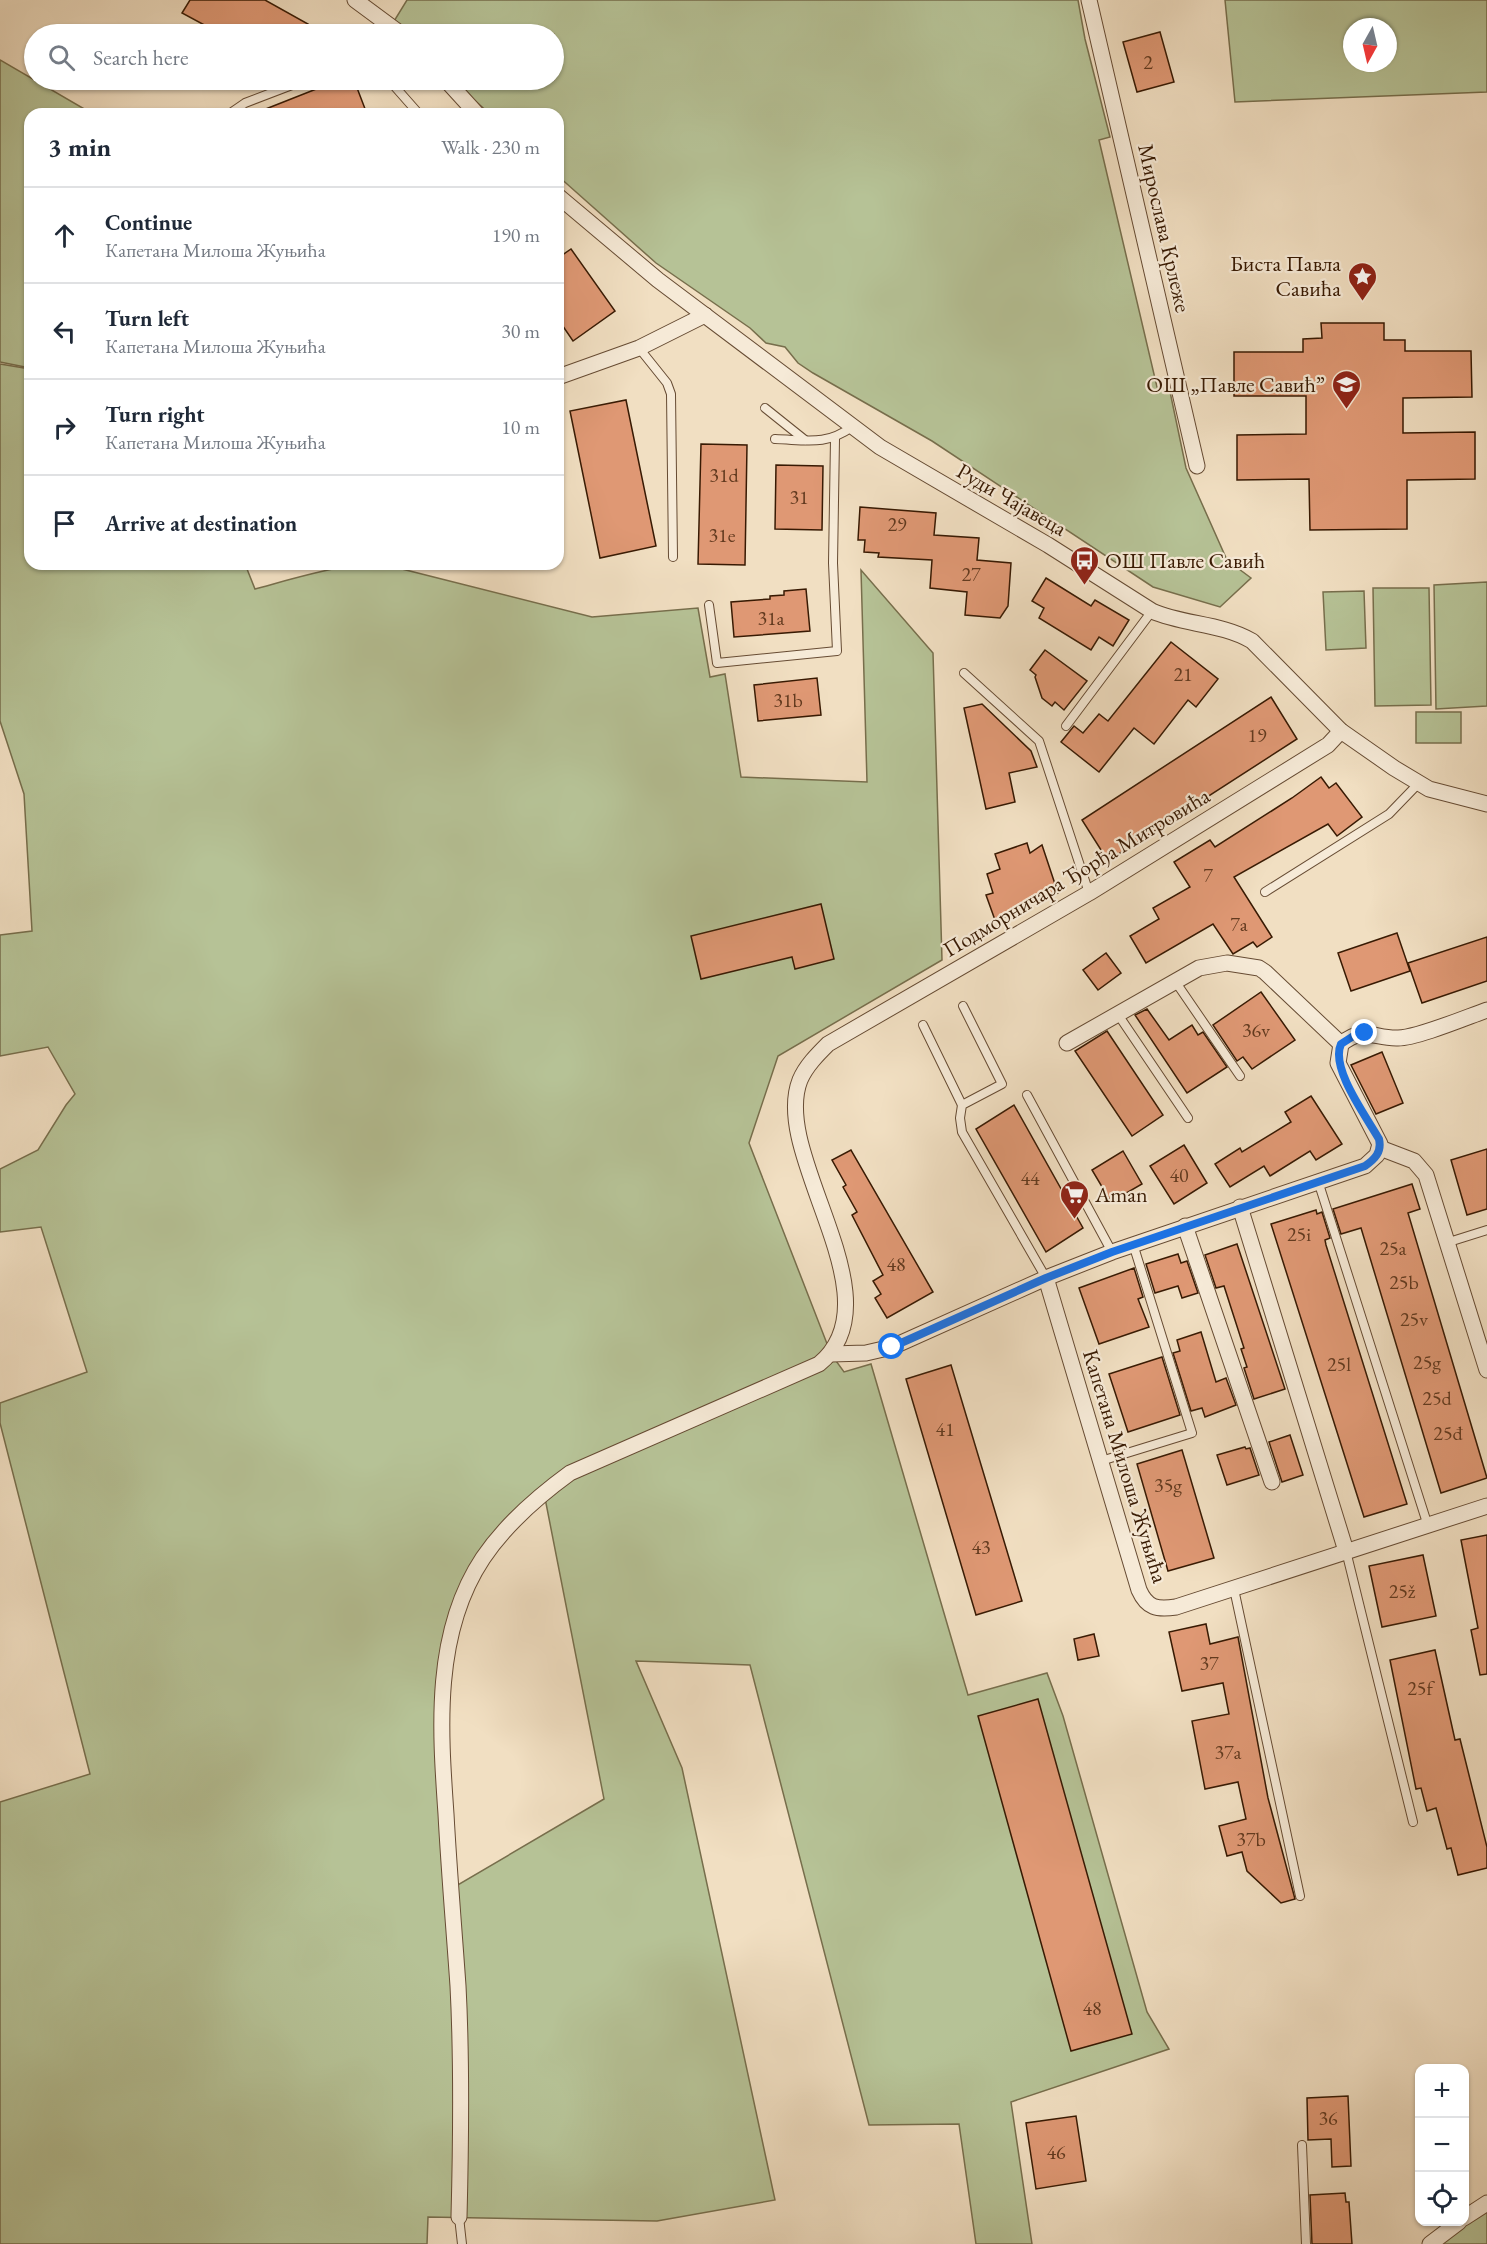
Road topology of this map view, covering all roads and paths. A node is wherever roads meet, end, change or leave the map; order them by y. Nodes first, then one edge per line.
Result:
1 (355, 0) edge
2 (1089, 0) edge
3 (386, 24) edge
4 (279, 90) edge
5 (398, 90) edge
6 (455, 90) edge
7 (238, 108) edge
8 (414, 108) edge
9 (472, 108) edge
10 (564, 201) edge
11 (705, 315) junction
12 (639, 348) junction
13 (564, 372) edge
14 (765, 408) dead end
15 (852, 427) junction
16 (775, 439) dead end
17 (836, 439) junction
18 (805, 440) junction
19 (1197, 466) dead end
20 (673, 557) dead end
21 (709, 605) dead end
22 (1152, 611) junction
23 (964, 673) dead end
24 (1066, 726) dead end
25 (1341, 731) junction
26 (1418, 784) junction
27 (1487, 804) edge
28 (1265, 892) dead end
29 (1089, 893) junction
30 (1174, 980) junction
31 (963, 1006) dead end
32 (1487, 1010) edge
33 (1118, 1013) junction
34 (923, 1025) dead end
35 (1067, 1043) dead end
36 (1341, 1044) junction
37 (1240, 1076) dead end
38 (1027, 1095) dead end
39 (962, 1105) junction
40 (1188, 1118) dead end
41 (1380, 1148) junction
42 (1318, 1181) junction
43 (1240, 1207) junction
44 (1185, 1226) junction
45 (1487, 1230) edge
46 (1449, 1242) junction
47 (1133, 1244) junction
48 (1112, 1252) junction
49 (1046, 1278) junction
50 (1484, 1350) edge
51 (831, 1354) junction
52 (1487, 1370) edge
53 (1101, 1461) junction
54 (1272, 1482) dead end
55 (1487, 1506) edge
56 (1428, 1526) junction
57 (1346, 1551) junction
58 (1234, 1589) junction
59 (1413, 1822) dead end
60 (1300, 1896) dead end
61 (1302, 2145) dead end
62 (1487, 2203) edge
63 (1469, 2215) edge
64 (459, 2217) joint
65 (1454, 2226) edge
66 (462, 2244) edge
67 (1306, 2244) edge
68 (1430, 2244) edge

1 - 3 street
2 - 19 street, Мирослава Крлеже
4 - 7 lane
5 - 8 lane
6 - 9 street
10 - 11 street, Руди Чајавеца
11 - 12 street
11 - 15 street, Руди Чајавеца
12 - 13 street
12 - 20 lane
14 - 18 lane
15 - 17 lane
15 - 22 street, Руди Чајавеца
16 - 18 lane
17 - 18 lane
17 - 21 lane
22 - 24 lane
22 - 25 street, Руди Чајавеца
23 - 29 lane
25 - 26 street, Руди Чајавеца
25 - 29 street, Подморничара Ђорђа Митровића
26 - 27 street, Руди Чајавеца
26 - 28 lane
29 - 51 street, Подморничара Ђорђа Митровића
30 - 33 street
30 - 36 street
30 - 37 lane
31 - 39 lane
32 - 36 street
33 - 35 street
33 - 40 lane
34 - 39 lane
36 - 41 street
38 - 48 lane
39 - 49 lane
41 - 42 street
41 - 46 street
42 - 43 street
42 - 56 lane
43 - 44 street
43 - 57 street
44 - 47 street
44 - 54 street
45 - 46 lane
46 - 50 street
47 - 48 street
47 - 53 lane
48 - 49 street
49 - 51 street
49 - 53 street, Капетана Милоша Жуњића
50 - 52 street
51 - 64 street
53 - 58 street, Капетана Милоша Жуњића
55 - 56 street, Капетана Милоша Жуњића
56 - 57 street, Капетана Милоша Жуњића
57 - 58 street, Капетана Милоша Жуњића
57 - 59 lane
58 - 60 lane
61 - 67 lane
62 - 63 street
64 - 66 lane
65 - 68 street

